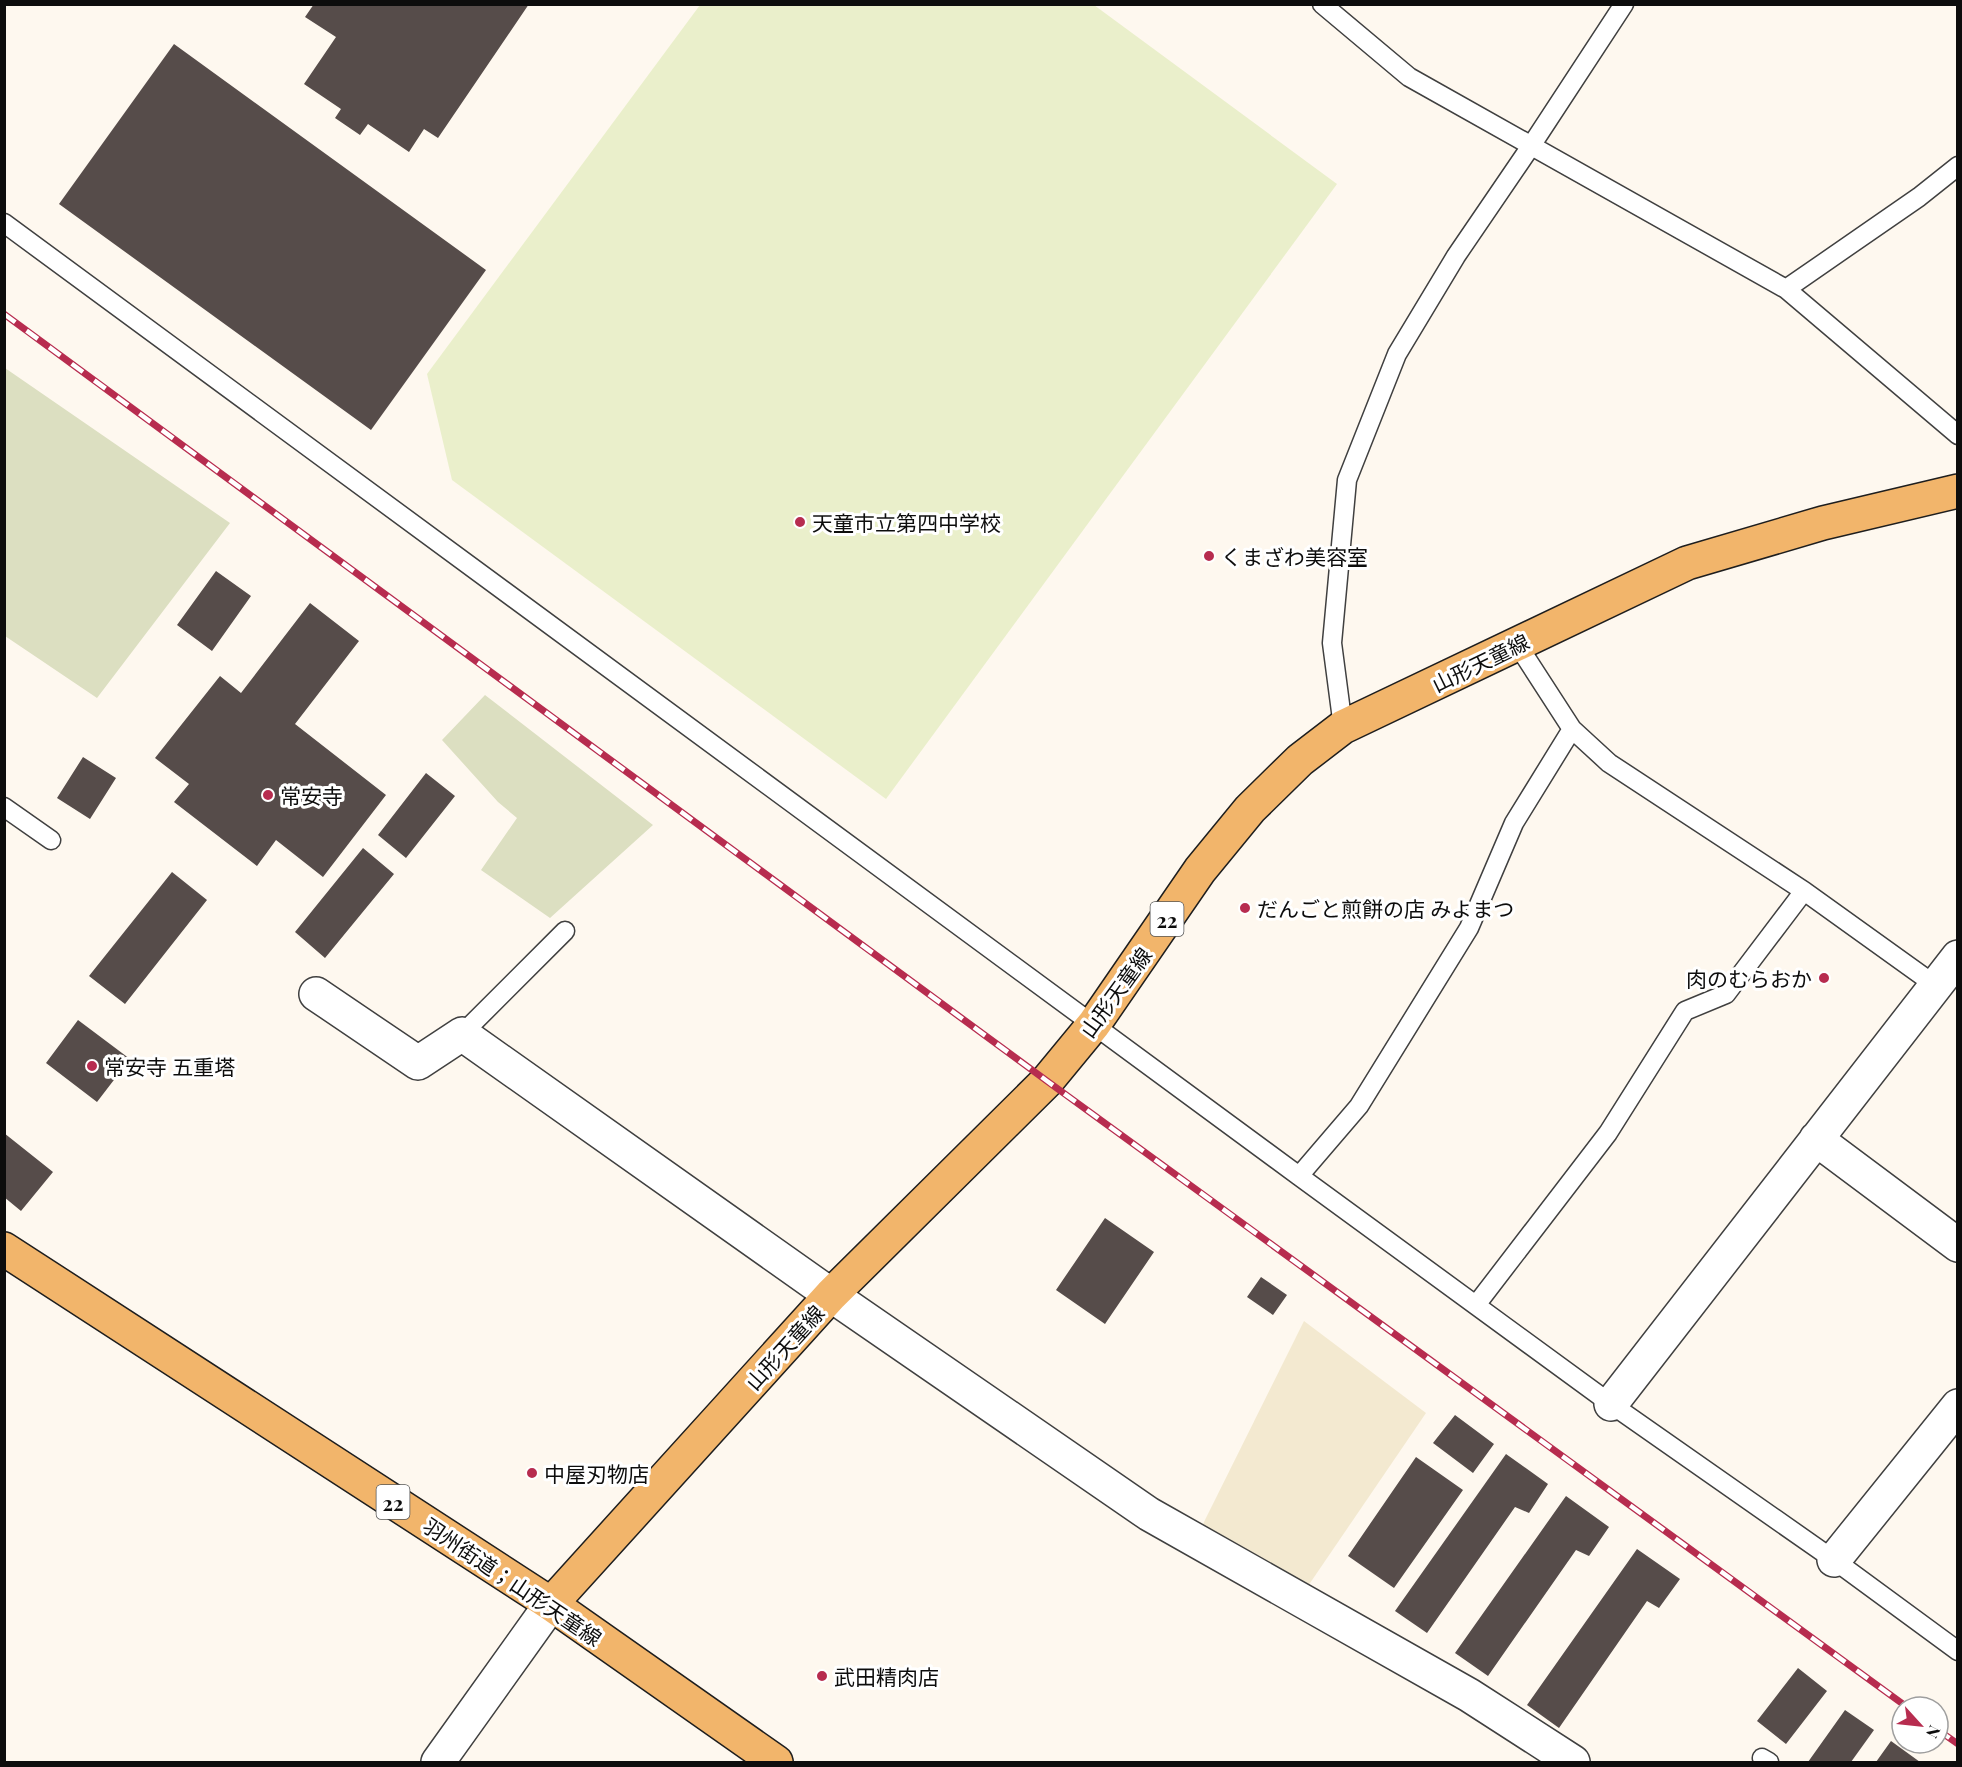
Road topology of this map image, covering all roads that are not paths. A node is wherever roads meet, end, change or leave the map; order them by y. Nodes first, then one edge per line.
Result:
1 (1322, 4) edge
2 (1624, 4) edge
3 (1343, 11) edge
4 (1531, 146) junction
5 (1958, 166) edge
6 (4, 223) edge
7 (1786, 289) junction
8 (1958, 435) edge
9 (1958, 491) edge
10 (1518, 644) junction
11 (1343, 727) junction
12 (1572, 729) junction
13 (4, 807) edge
14 (51, 840) dead end
15 (1804, 891) junction
16 (566, 931) dead end
17 (1958, 957) edge
18 (1935, 986) junction
19 (316, 994) dead end
20 (1094, 1024) junction
21 (462, 1034) junction
22 (1816, 1139) junction
23 (1299, 1176) junction
24 (1958, 1245) edge
25 (4, 1249) edge
26 (831, 1295) junction
27 (1476, 1305) junction
28 (1611, 1404) junction
29 (1958, 1406) edge
30 (1834, 1560) junction
31 (551, 1604) junction
32 (1958, 1651) edge
33 (769, 1760) edge
34 (438, 1762) edge
35 (1573, 1762) edge

1 - 3 lane
2 - 4 lane
3 - 4 lane
4 - 7 lane
4 - 11 lane
5 - 7 lane
6 - 20 lane
7 - 8 lane
9 - 10 main road, 山形天童線 / 22
10 - 11 main road, 山形天童線 / 22
10 - 12 lane
11 - 20 main road, 山形天童線 / 22
12 - 15 lane
12 - 23 lane
13 - 14 lane
15 - 18 lane
15 - 27 lane
16 - 21 lane
17 - 18 street
18 - 22 street
19 - 21 street
20 - 23 lane
20 - 26 main road, 山形天童線 / 22
21 - 26 street
22 - 24 street
22 - 28 street
23 - 27 lane
25 - 31 main road, 羽州街道；山形天童線 / 22
26 - 31 main road, 山形天童線 / 22
26 - 35 street
27 - 28 lane
28 - 30 lane
29 - 30 street
30 - 32 lane
31 - 33 main road, 羽州街道；山形天童線 / 22
31 - 34 street

